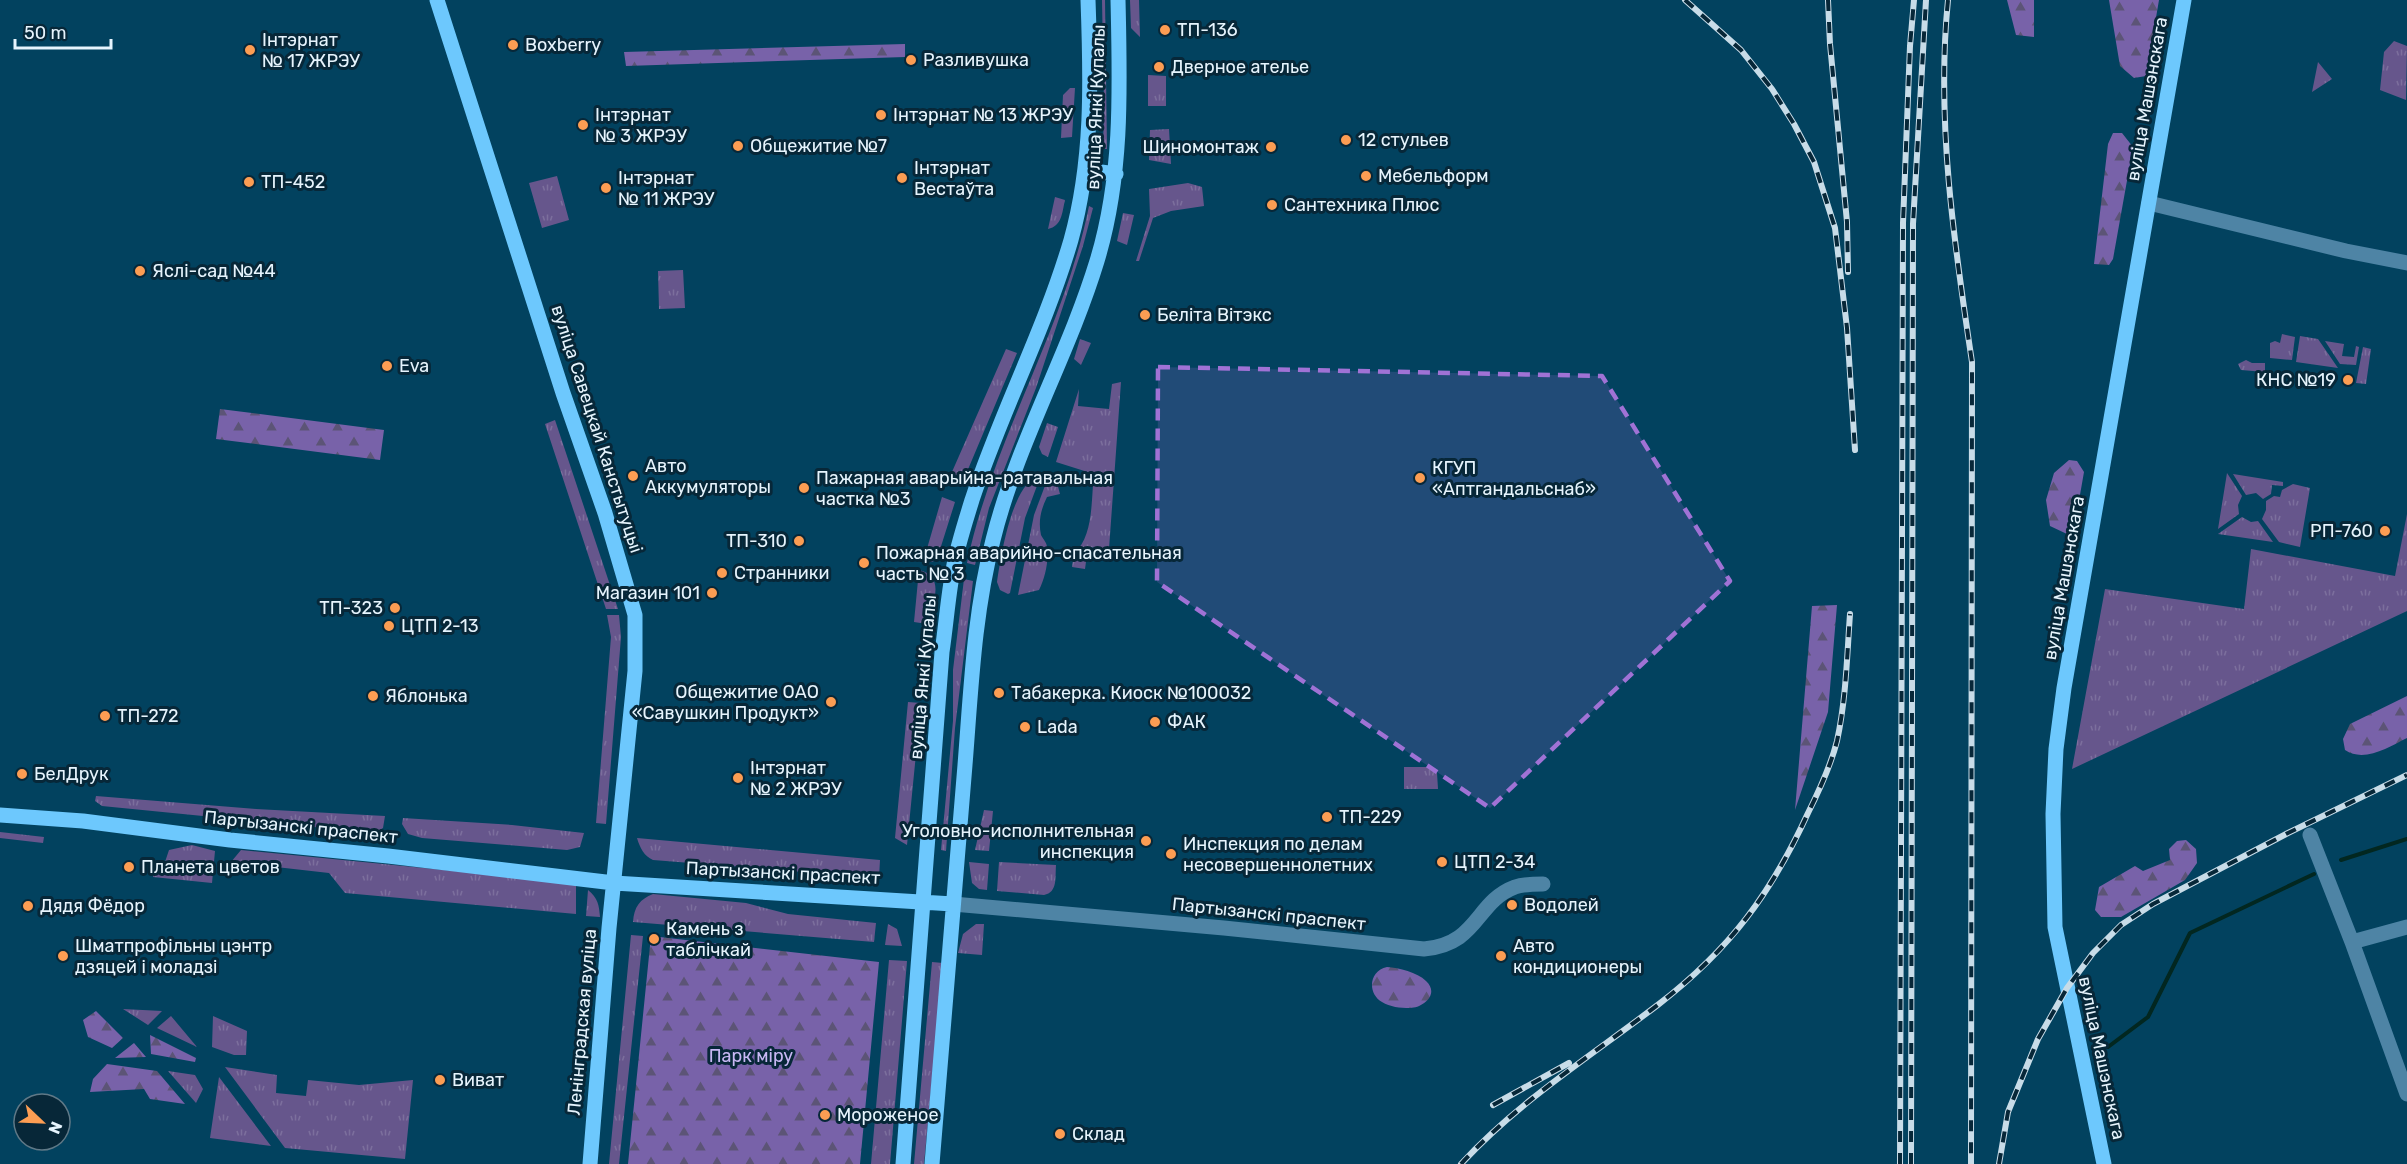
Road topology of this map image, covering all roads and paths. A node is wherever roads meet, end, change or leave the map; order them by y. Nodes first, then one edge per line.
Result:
1 (437, 0) edge
2 (1088, 0) edge
3 (1118, 0) edge
4 (2184, 0) edge
5 (1086, 170) junction
6 (1116, 174) junction
7 (2150, 203) junction
8 (2407, 263) edge
9 (0, 814) edge
10 (2310, 835) dead end
11 (614, 883) junction
12 (1543, 884) dead end
13 (923, 901) junction
14 (953, 904) junction
15 (2407, 927) edge
16 (2352, 942) junction
17 (2407, 1094) edge
18 (590, 1164) edge
19 (903, 1164) edge
20 (932, 1164) edge
21 (2104, 1164) edge

1 - 11 main road, вуліца Савецкай Канстытуцыі
2 - 5 main road, вуліца Янкі Купалы
3 - 6 main road, вуліца Янкі Купалы
4 - 7 main road, вуліца Машэнскага
5 - 6 main road
5 - 13 main road, вуліца Янкі Купалы
6 - 14 main road, вуліца Янкі Купалы
7 - 8 street
7 - 21 main road, вуліца Машэнскага
9 - 11 main road, Партызанскі праспект
10 - 16 street
11 - 13 main road, Партызанскі праспект
11 - 18 main road, Ленінградская вуліца
12 - 14 street, Партызанскі праспект
13 - 14 main road, Партызанскі праспект
13 - 19 main road, вуліца Янкі Купалы
14 - 20 main road, вуліца Янкі Купалы
15 - 16 street
16 - 17 street

